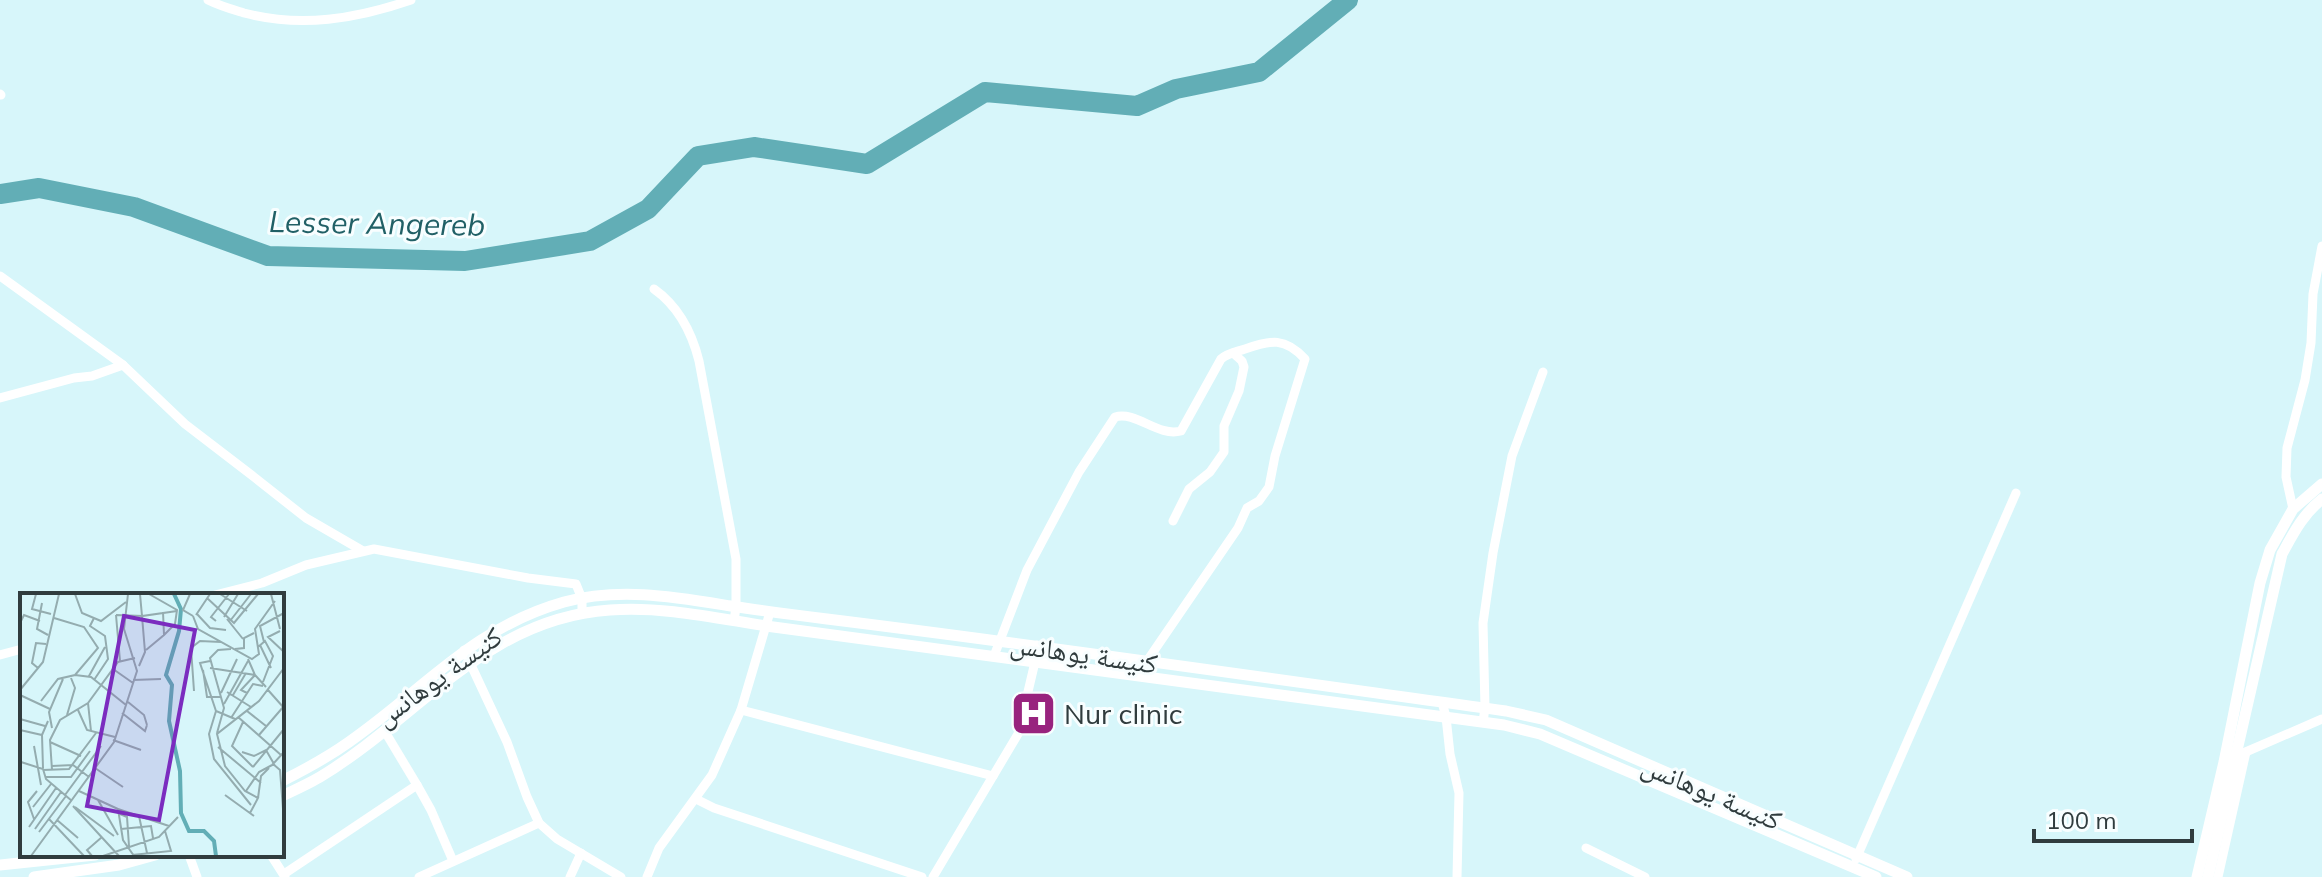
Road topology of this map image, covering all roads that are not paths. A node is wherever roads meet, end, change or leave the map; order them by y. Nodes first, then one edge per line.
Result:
1 (208, 0) edge
2 (411, 0) edge
3 (2322, 246) edge
4 (0, 276) edge
5 (654, 289) dead end
6 (1233, 353) junction
7 (123, 365) junction
8 (1543, 372) dead end
9 (0, 398) edge
10 (2322, 484) edge
11 (2016, 493) dead end
12 (2322, 499) edge
13 (2293, 509) junction
14 (1173, 521) dead end
15 (363, 551) junction
16 (223, 593) edge
17 (582, 599) junction
18 (736, 607) junction
19 (770, 612) junction
20 (582, 614) junction
21 (734, 621) junction
22 (766, 626) junction
23 (999, 641) junction
24 (1037, 645) junction
25 (20, 650) edge
26 (464, 650) junction
27 (0, 655) edge
28 (994, 656) junction
29 (1147, 661) junction
30 (1035, 662) junction
31 (469, 663) junction
32 (1143, 676) junction
33 (1442, 702) junction
34 (1485, 708) junction
35 (741, 710) junction
36 (1446, 717) junction
37 (2322, 719) edge
38 (1483, 722) junction
39 (384, 730) junction
40 (2242, 754) junction
41 (2224, 762) junction
42 (993, 776) junction
43 (284, 780) edge
44 (417, 785) junction
45 (284, 795) edge
46 (696, 799) junction
47 (539, 823) junction
48 (1586, 848) dead end
49 (581, 853) junction
50 (79, 857) edge
51 (148, 857) edge
52 (190, 857) edge
53 (272, 857) edge
54 (63, 859) junction
55 (1855, 860) junction
56 (453, 861) junction
57 (0, 865) edge
58 (65, 873) junction
59 (285, 876) edge
60 (34, 877) edge
61 (197, 877) edge
62 (419, 877) edge
63 (570, 877) edge
64 (621, 877) edge
65 (647, 877) edge
66 (922, 877) edge
67 (933, 877) edge
68 (1457, 877) edge
69 (1645, 877) edge
70 (1876, 877) edge
71 (1907, 877) edge
72 (2197, 877) edge
73 (2208, 877) edge
74 (2218, 877) edge

1 - 2 street
3 - 13 street
4 - 7 street
5 - 18 street
6 - 14 street
6 - 23 street
6 - 29 street
7 - 9 street
7 - 15 street
8 - 34 street
10 - 13 street
11 - 55 street
12 - 40 street
13 - 41 street
15 - 16 street
15 - 17 street
17 - 18 street, كنيسة يوهانس
17 - 20 street
17 - 26 street, كنيسة يوهانس
18 - 19 street, كنيسة يوهانس
18 - 21 street
19 - 22 street
19 - 23 street, كنيسة يوهانس
20 - 21 street
20 - 31 street
21 - 22 street
22 - 28 street
22 - 35 street
23 - 24 street, كنيسة يوهانس
23 - 28 street
24 - 29 street, كنيسة يوهانس
24 - 30 street
25 - 27 street
26 - 31 street
26 - 43 street, كنيسة يوهانس
28 - 30 street
29 - 32 street
29 - 33 street, كنيسة يوهانس
30 - 32 street
30 - 42 street
31 - 39 street
31 - 47 street
32 - 36 street
33 - 34 street, كنيسة يوهانس
33 - 36 street
34 - 38 street
34 - 55 street, كنيسة يوهانس
35 - 42 street
35 - 46 street
36 - 38 street
36 - 68 street
37 - 40 street
38 - 55 street
39 - 44 street
39 - 45 street
40 - 41 street
40 - 73 street
40 - 74 street
41 - 72 street
42 - 67 street
44 - 56 street
44 - 59 street
46 - 65 street
46 - 66 street
47 - 49 street
47 - 56 street
48 - 69 street
49 - 63 street
49 - 64 street
50 - 54 street
51 - 58 street
52 - 61 street
53 - 59 street
54 - 57 street
54 - 58 street
55 - 70 street
55 - 71 street, كنيسة يوهانس
56 - 62 street
58 - 60 street

